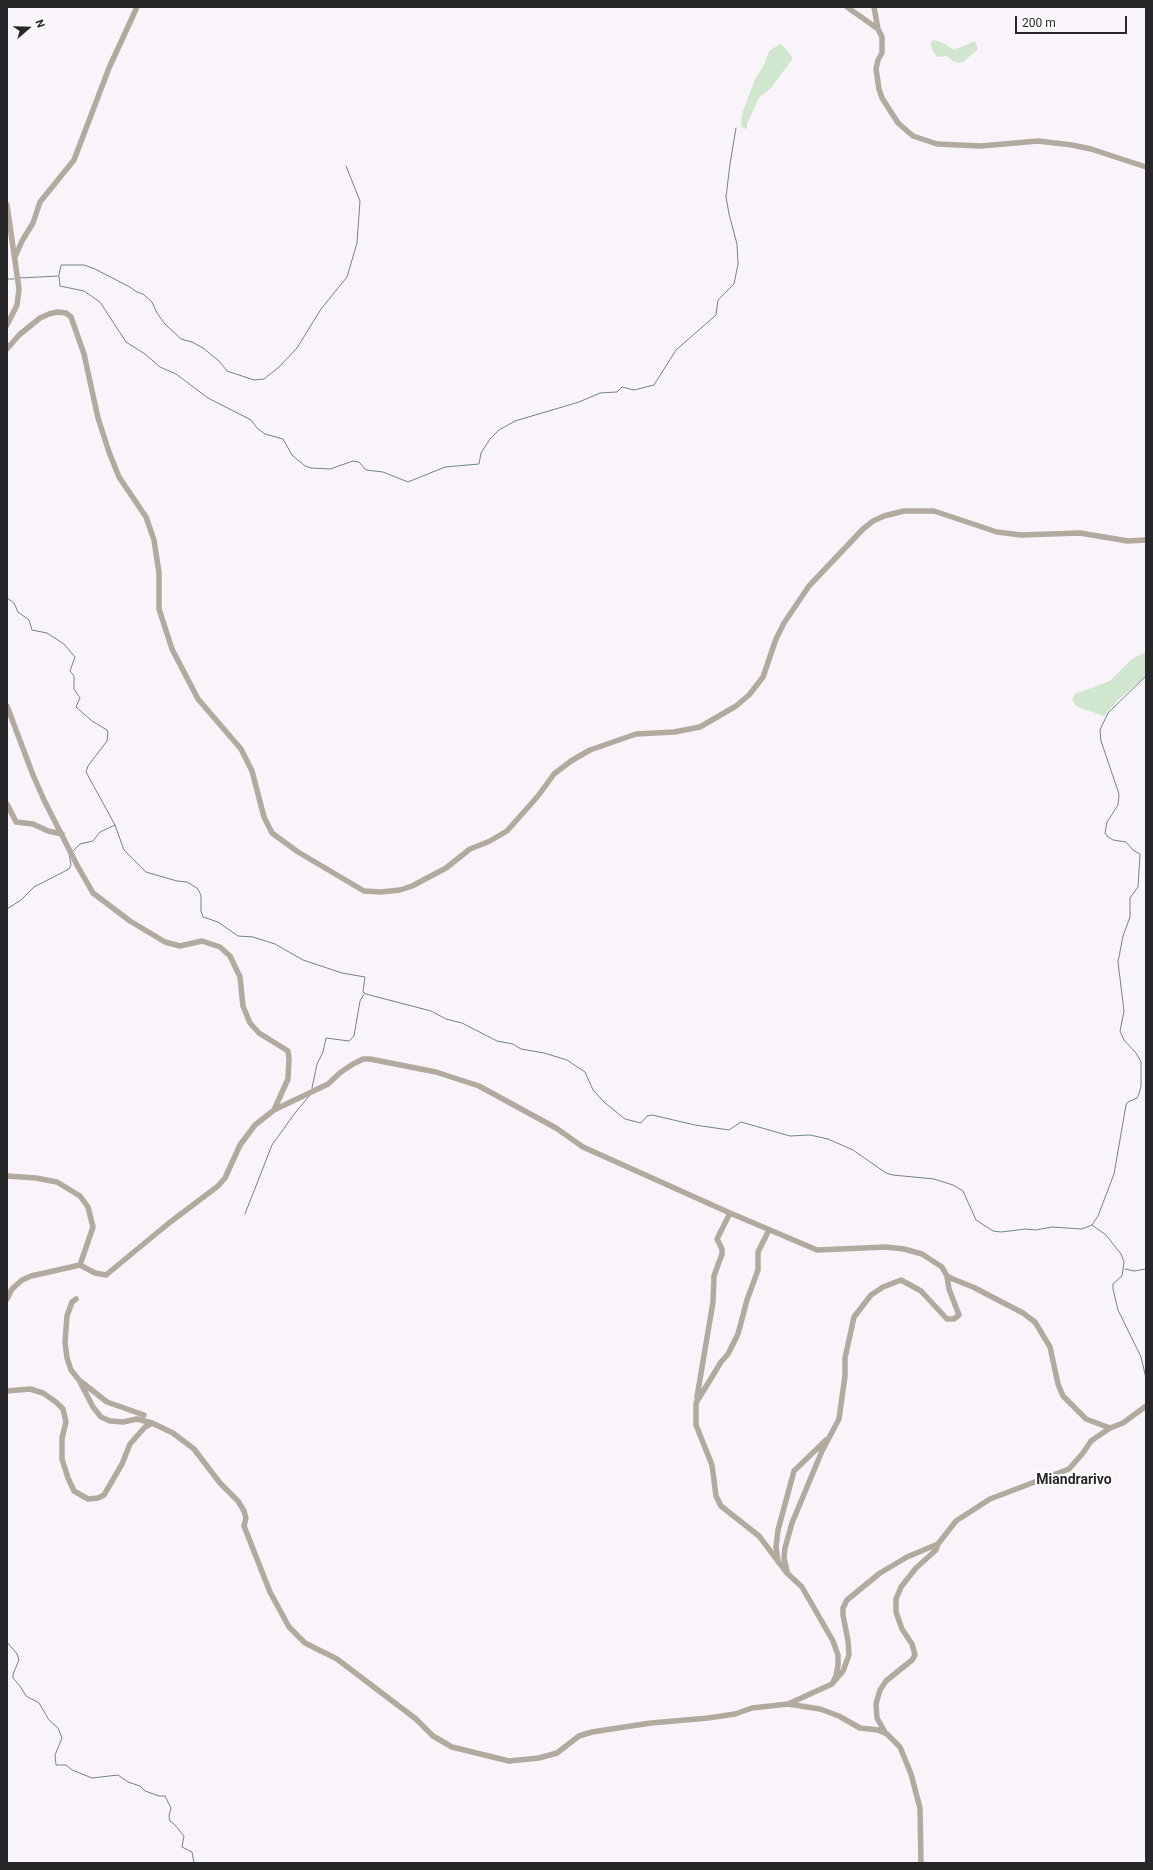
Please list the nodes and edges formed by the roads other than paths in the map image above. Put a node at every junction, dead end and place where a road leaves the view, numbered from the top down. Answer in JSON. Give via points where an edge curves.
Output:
{"nodes":[{"id":1,"x":137,"y":7,"type":"edge"},
{"id":2,"x":847,"y":7,"type":"edge"},
{"id":3,"x":874,"y":7,"type":"edge"},
{"id":4,"x":878,"y":29,"type":"junction"},
{"id":5,"x":1146,"y":167,"type":"edge"},
{"id":6,"x":7,"y":205,"type":"edge"},
{"id":7,"x":15,"y":257,"type":"junction"},
{"id":8,"x":7,"y":325,"type":"edge"},
{"id":9,"x":7,"y":349,"type":"edge"},
{"id":10,"x":1146,"y":540,"type":"edge"},
{"id":11,"x":7,"y":706,"type":"edge"},
{"id":12,"x":7,"y":804,"type":"edge"},
{"id":13,"x":62,"y":834,"type":"junction"},
{"id":14,"x":274,"y":1110,"type":"junction"},
{"id":15,"x":7,"y":1176,"type":"edge"},
{"id":16,"x":730,"y":1213,"type":"junction"},
{"id":17,"x":769,"y":1230,"type":"junction"},
{"id":18,"x":80,"y":1264,"type":"junction"},
{"id":19,"x":947,"y":1276,"type":"junction"},
{"id":20,"x":7,"y":1299,"type":"edge"},
{"id":21,"x":76,"y":1299,"type":"dead end"},
{"id":22,"x":79,"y":1380,"type":"junction"},
{"id":23,"x":7,"y":1391,"type":"edge"},
{"id":24,"x":696,"y":1403,"type":"junction"},
{"id":25,"x":1146,"y":1406,"type":"edge"},
{"id":26,"x":144,"y":1415,"type":"dead end"},
{"id":27,"x":152,"y":1423,"type":"junction"},
{"id":28,"x":1110,"y":1428,"type":"junction"},
{"id":29,"x":830,"y":1436,"type":"junction"},
{"id":30,"x":938,"y":1544,"type":"junction"},
{"id":31,"x":778,"y":1563,"type":"junction"},
{"id":32,"x":787,"y":1574,"type":"junction"},
{"id":33,"x":832,"y":1684,"type":"junction"},
{"id":34,"x":788,"y":1704,"type":"junction"},
{"id":35,"x":886,"y":1734,"type":"junction"},
{"id":36,"x":921,"y":1863,"type":"edge"}],
"edges":[{"from":1,"to":7,"type":"street","via":[[109,68],[74,160],[40,202],[33,223]]},
{"from":2,"to":4,"type":"street"},
{"from":3,"to":4,"type":"street"},
{"from":4,"to":5,"type":"street","via":[[883,46],[876,69],[879,89],[898,123],[913,136],[937,144],[981,146],[1038,141],[1072,145]]},
{"from":6,"to":7,"type":"street"},
{"from":7,"to":8,"type":"street","via":[[17,305]]},
{"from":9,"to":10,"type":"street","via":[[40,318],[57,312],[66,313],[71,317],[84,354],[98,418],[109,452],[119,477],[146,517],[150,528],[159,573],[159,609],[172,649],[198,699],[241,749],[252,770],[264,817],[272,833],[298,852],[364,891],[381,892],[412,886],[446,868],[470,849],[507,831],[554,774],[590,750],[636,734],[674,732],[700,727],[736,706],[749,695],[763,677],[784,623],[809,586],[863,529],[884,516],[904,511],[934,511],[996,532],[1021,535],[1080,533],[1128,541]]},
{"from":11,"to":13,"type":"street","via":[[33,775]]},
{"from":12,"to":13,"type":"street","via":[[16,822],[33,824]]},
{"from":13,"to":14,"type":"street","via":[[93,893],[130,921],[165,942],[180,946],[202,941],[220,947],[230,956],[240,977],[243,1006],[250,1023],[259,1034],[288,1051],[288,1079]]},
{"from":14,"to":16,"type":"street","via":[[328,1084],[341,1072],[364,1059],[401,1064],[479,1086],[556,1128],[583,1147]]},
{"from":14,"to":18,"type":"street","via":[[255,1126],[240,1145],[225,1178],[218,1186],[106,1275],[95,1273]]},
{"from":15,"to":18,"type":"street","via":[[57,1182],[80,1196],[88,1207],[93,1226]]},
{"from":16,"to":17,"type":"street"},
{"from":16,"to":24,"type":"street","via":[[717,1239],[722,1254],[714,1276],[713,1302]]},
{"from":17,"to":19,"type":"street","via":[[817,1250],[886,1247],[904,1249],[922,1254],[942,1267]]},
{"from":17,"to":24,"type":"street","via":[[758,1252],[758,1270],[746,1300],[738,1334]]},
{"from":18,"to":20,"type":"street","via":[[22,1280],[12,1289]]},
{"from":19,"to":28,"type":"street","via":[[1023,1313],[1035,1322],[1050,1346],[1063,1396],[1086,1418]]},
{"from":19,"to":29,"type":"street","via":[[959,1315],[954,1319],[947,1319],[921,1291],[901,1280],[871,1295],[854,1317],[845,1358],[839,1419]]},
{"from":21,"to":22,"type":"street","via":[[72,1302],[67,1316],[65,1342],[71,1370]]},
{"from":22,"to":26,"type":"street","via":[[107,1402]]},
{"from":22,"to":27,"type":"street","via":[[101,1417],[110,1421],[137,1419]]},
{"from":23,"to":27,"type":"street","via":[[30,1389],[43,1393],[63,1409],[66,1422],[62,1438],[62,1459],[74,1491],[88,1499],[104,1495],[130,1444]]},
{"from":24,"to":31,"type":"street","via":[[696,1425],[712,1465],[716,1496],[721,1506],[759,1536]]},
{"from":25,"to":28,"type":"street","via":[[1123,1423]]},
{"from":27,"to":34,"type":"street","via":[[173,1433],[194,1449],[220,1483],[238,1501],[246,1518],[244,1526],[270,1592],[289,1627],[305,1643],[336,1659],[416,1719],[433,1736],[452,1746],[509,1761],[539,1758],[557,1752],[579,1736],[592,1732],[708,1718],[735,1714],[752,1708]]},
{"from":28,"to":30,"type":"street","via":[[1091,1441],[1069,1469],[990,1498],[956,1521]]},
{"from":29,"to":31,"type":"street","via":[[794,1471],[778,1530]]},
{"from":29,"to":32,"type":"street","via":[[792,1523],[784,1555]]},
{"from":30,"to":33,"type":"street","via":[[907,1557],[880,1573],[847,1600],[843,1615],[849,1655],[843,1671]]},
{"from":30,"to":35,"type":"street","via":[[936,1550],[916,1568],[901,1587],[896,1598],[896,1612],[915,1655],[886,1681],[880,1690],[876,1704],[877,1718]]},
{"from":31,"to":32,"type":"street"},
{"from":32,"to":33,"type":"street","via":[[802,1587],[833,1641],[838,1655],[838,1665]]},
{"from":33,"to":34,"type":"street"},
{"from":34,"to":35,"type":"street","via":[[820,1709],[860,1728],[878,1730]]},
{"from":35,"to":36,"type":"street","via":[[900,1747],[911,1774],[920,1808]]}]}
